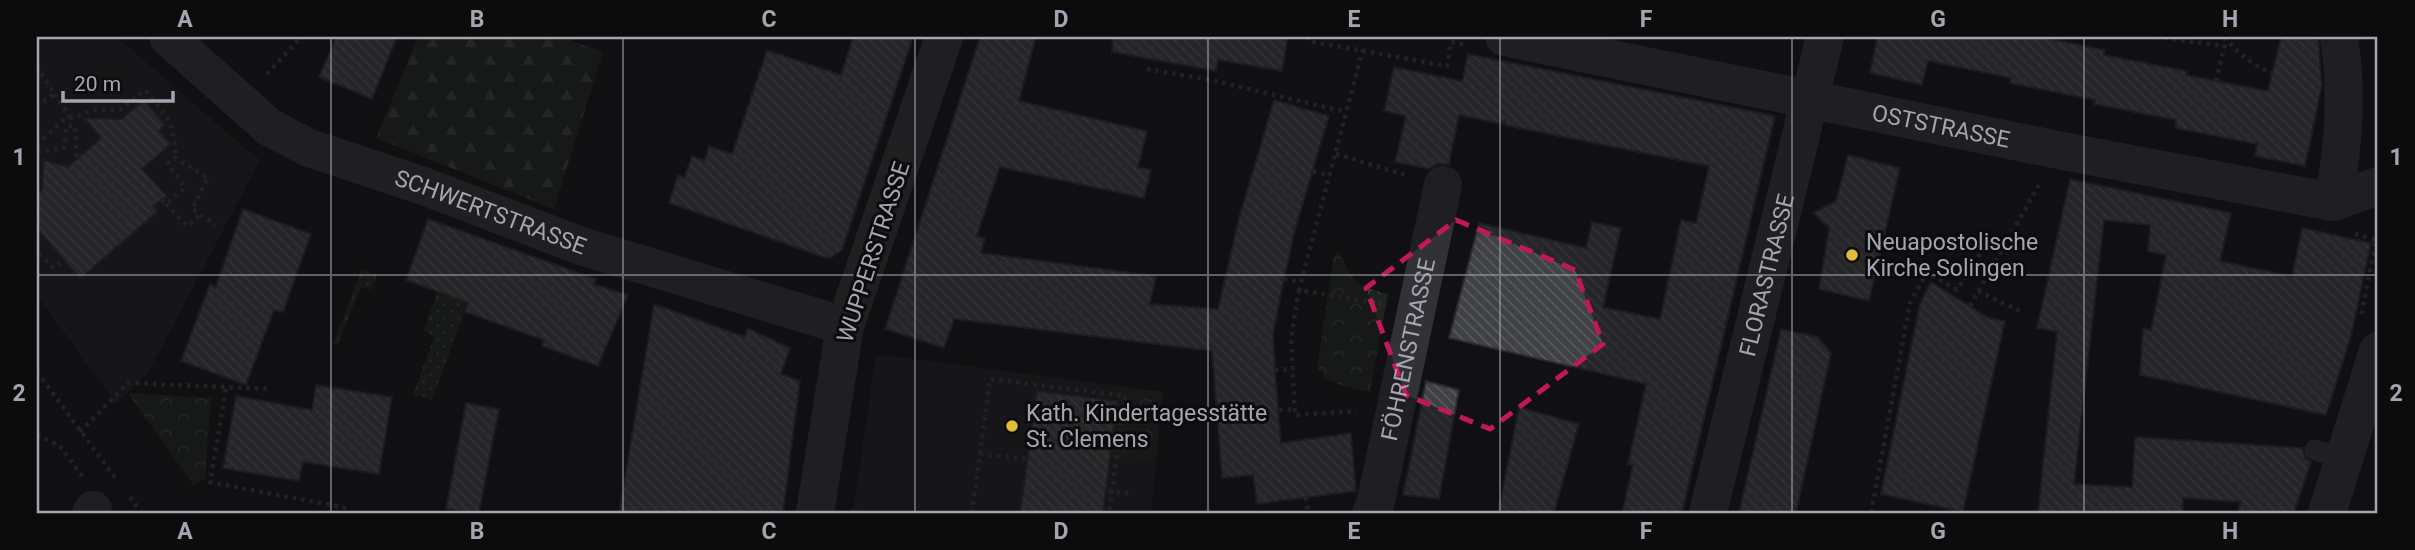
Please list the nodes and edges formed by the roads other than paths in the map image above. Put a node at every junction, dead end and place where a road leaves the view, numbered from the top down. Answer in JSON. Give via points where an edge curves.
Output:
{"nodes":[{"id":1,"x":168,"y":37,"type":"edge"},
{"id":2,"x":944,"y":37,"type":"edge"},
{"id":3,"x":1825,"y":37,"type":"edge"},
{"id":4,"x":2339,"y":37,"type":"edge"},
{"id":5,"x":1518,"y":40,"type":"edge"},
{"id":6,"x":1809,"y":100,"type":"junction"},
{"id":7,"x":1443,"y":185,"type":"road end"},
{"id":8,"x":2378,"y":186,"type":"edge"},
{"id":9,"x":2333,"y":202,"type":"junction"},
{"id":10,"x":845,"y":326,"type":"junction"},
{"id":11,"x":2368,"y":339,"type":"edge"},
{"id":12,"x":815,"y":513,"type":"edge"},
{"id":13,"x":1371,"y":513,"type":"edge"},
{"id":14,"x":1707,"y":513,"type":"edge"},
{"id":15,"x":2327,"y":513,"type":"edge"}],
"edges":[{"from":1,"to":10,"type":"street","name":"SCHWERTSTRASSE","via":[[269,127],[309,148],[584,247]]},
{"from":2,"to":10,"type":"street","name":"WUPPERSTRASSE"},
{"from":3,"to":6,"type":"street","name":"FLORASTRASSE"},
{"from":4,"to":9,"type":"street","via":[[2345,118]]},
{"from":5,"to":6,"type":"street","name":"OSTSTRASSE"},
{"from":6,"to":9,"type":"street","name":"OSTSTRASSE","via":[[2054,168]]},
{"from":6,"to":14,"type":"street","name":"FLORASTRASSE"},
{"from":7,"to":13,"type":"street","name":"FÖHRENSTRASSE"},
{"from":8,"to":9,"type":"street"},
{"from":10,"to":12,"type":"street","name":"WUPPERSTRASSE"},
{"from":11,"to":15,"type":"street","via":[[2330,455]]}]}
